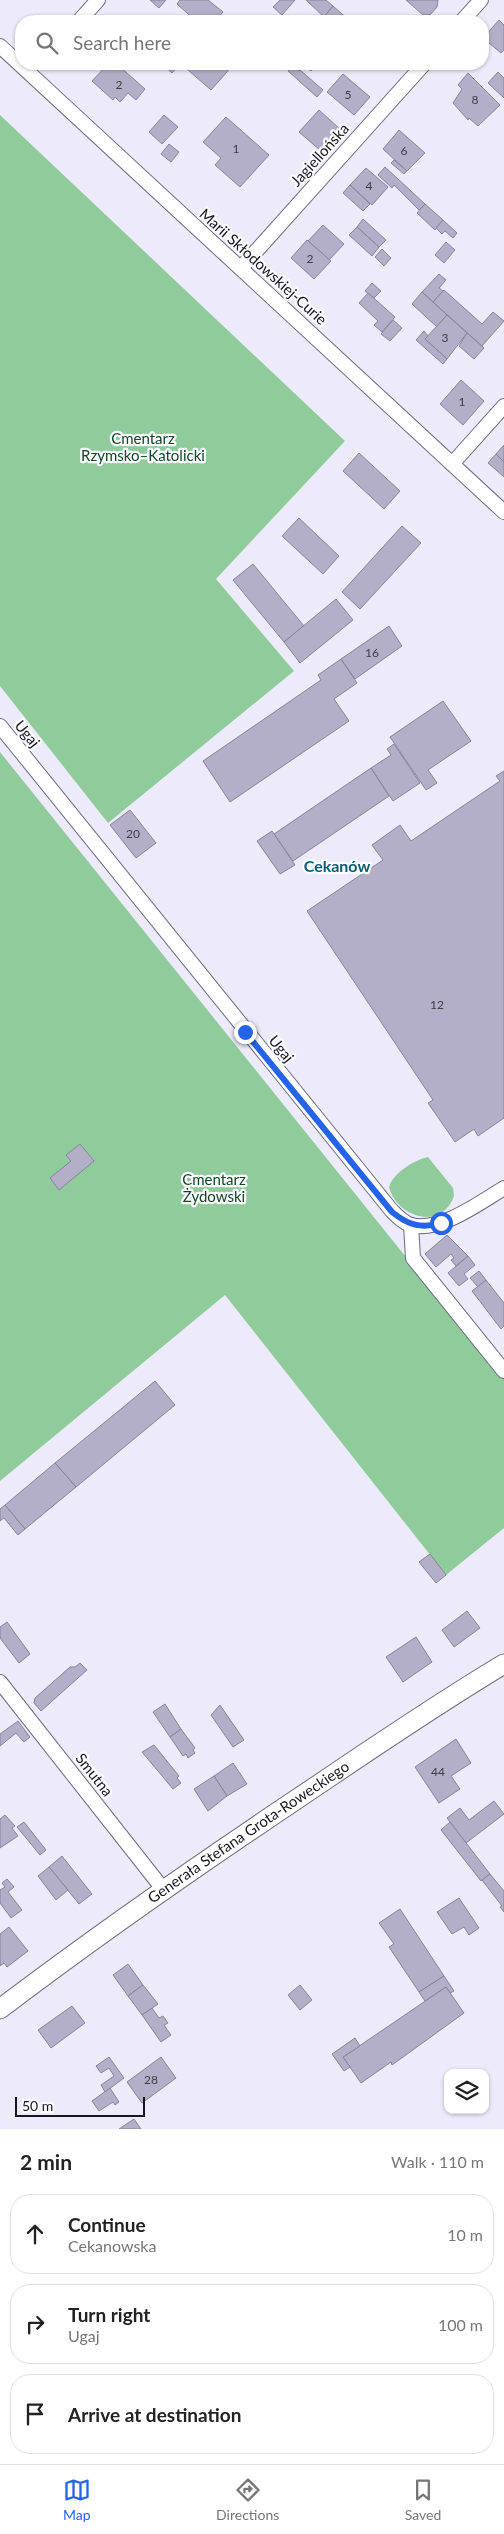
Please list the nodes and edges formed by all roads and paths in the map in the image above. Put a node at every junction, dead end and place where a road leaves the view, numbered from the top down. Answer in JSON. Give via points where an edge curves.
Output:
{"nodes":[{"id":1,"x":98,"y":0,"type":"edge"},
{"id":2,"x":481,"y":0,"type":"edge"},
{"id":3,"x":84,"y":15,"type":"edge"},
{"id":4,"x":467,"y":15,"type":"edge"},
{"id":5,"x":0,"y":46,"type":"edge"},
{"id":6,"x":15,"y":60,"type":"edge"},
{"id":7,"x":27,"y":70,"type":"edge"},
{"id":8,"x":35,"y":70,"type":"edge"},
{"id":9,"x":419,"y":70,"type":"edge"},
{"id":10,"x":31,"y":74,"type":"junction"},
{"id":11,"x":241,"y":268,"type":"junction"},
{"id":12,"x":504,"y":406,"type":"edge"},
{"id":13,"x":452,"y":464,"type":"junction"},
{"id":14,"x":504,"y":512,"type":"edge"},
{"id":15,"x":0,"y":726,"type":"edge"},
{"id":16,"x":504,"y":1188,"type":"edge"},
{"id":17,"x":411,"y":1225,"type":"junction"},
{"id":18,"x":504,"y":1371,"type":"edge"},
{"id":19,"x":504,"y":1664,"type":"edge"},
{"id":20,"x":0,"y":1682,"type":"edge"},
{"id":21,"x":163,"y":1889,"type":"junction"},
{"id":22,"x":0,"y":2010,"type":"edge"}],
"edges":[{"from":1,"to":3,"type":"street"},
{"from":2,"to":4,"type":"street"},
{"from":5,"to":6,"type":"street","name":"Marii Skłodowskiej-Curie"},
{"from":7,"to":10,"type":"street","name":"Marii Skłodowskiej-Curie"},
{"from":8,"to":10,"type":"street"},
{"from":9,"to":11,"type":"street","name":"Jagiellońska"},
{"from":10,"to":11,"type":"street","name":"Marii Skłodowskiej-Curie"},
{"from":11,"to":13,"type":"street","name":"Marii Skłodowskiej-Curie"},
{"from":12,"to":13,"type":"street"},
{"from":13,"to":14,"type":"street","name":"Marii Skłodowskiej-Curie"},
{"from":15,"to":17,"type":"street","name":"Ugaj","via":[[392,1212]]},
{"from":16,"to":17,"type":"street","via":[[441,1223]]},
{"from":17,"to":18,"type":"street","via":[[413,1258]]},
{"from":19,"to":21,"type":"street","name":"Generała Stefana Grota-Roweckiego","via":[[440,1702]]},
{"from":20,"to":21,"type":"street","name":"Smutna"},
{"from":21,"to":22,"type":"street","name":"Generała Stefana Grota-Roweckiego"}]}
